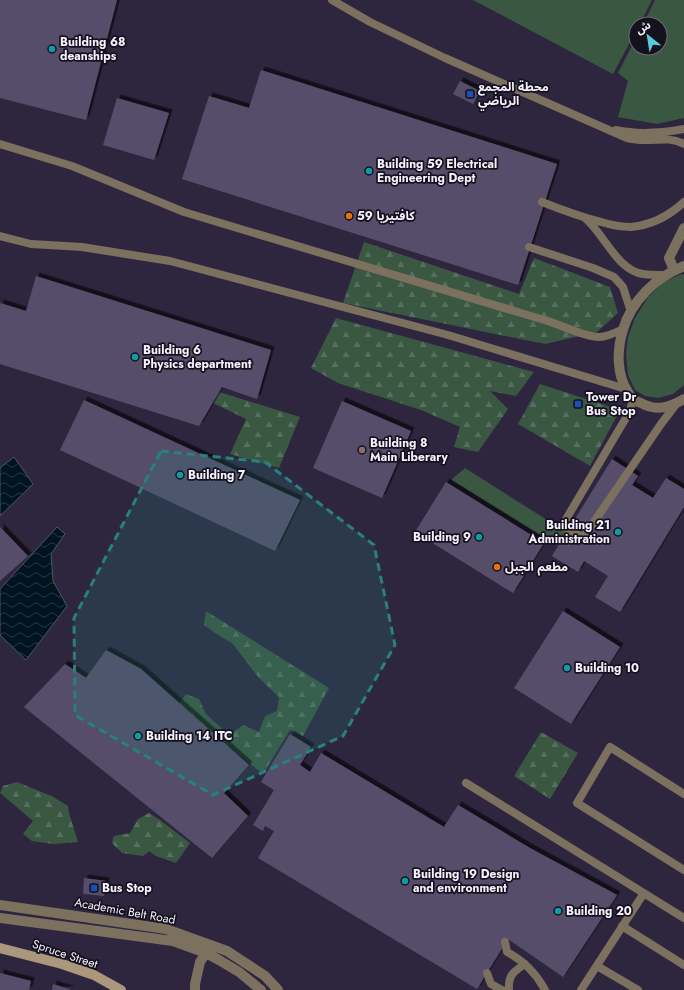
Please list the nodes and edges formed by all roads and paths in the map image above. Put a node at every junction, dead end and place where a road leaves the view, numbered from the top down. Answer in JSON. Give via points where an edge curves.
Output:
{"nodes":[{"id":1,"x":332,"y":0,"type":"edge"},
{"id":2,"x":601,"y":126,"type":"junction"},
{"id":3,"x":684,"y":129,"type":"edge"},
{"id":4,"x":0,"y":144,"type":"edge"},
{"id":5,"x":684,"y":144,"type":"edge"},
{"id":6,"x":542,"y":202,"type":"dead end"},
{"id":7,"x":684,"y":202,"type":"edge"},
{"id":8,"x":584,"y":218,"type":"junction"},
{"id":9,"x":684,"y":228,"type":"edge"},
{"id":10,"x":0,"y":236,"type":"edge"},
{"id":11,"x":529,"y":247,"type":"dead end"},
{"id":12,"x":684,"y":266,"type":"edge"},
{"id":13,"x":669,"y":273,"type":"junction"},
{"id":14,"x":630,"y":312,"type":"junction"},
{"id":15,"x":623,"y":329,"type":"junction"},
{"id":16,"x":626,"y":389,"type":"junction"},
{"id":17,"x":633,"y":399,"type":"junction"},
{"id":18,"x":680,"y":401,"type":"edge"},
{"id":19,"x":466,"y":783,"type":"dead end"},
{"id":20,"x":684,"y":794,"type":"edge"},
{"id":21,"x":684,"y":870,"type":"edge"},
{"id":22,"x":644,"y":893,"type":"junction"},
{"id":23,"x":0,"y":905,"type":"edge"},
{"id":24,"x":0,"y":918,"type":"edge"},
{"id":25,"x":684,"y":918,"type":"edge"},
{"id":26,"x":622,"y":926,"type":"junction"},
{"id":27,"x":505,"y":942,"type":"dead end"},
{"id":28,"x":0,"y":948,"type":"edge"},
{"id":29,"x":206,"y":953,"type":"junction"},
{"id":30,"x":525,"y":964,"type":"junction"},
{"id":31,"x":684,"y":965,"type":"edge"},
{"id":32,"x":597,"y":966,"type":"junction"},
{"id":33,"x":487,"y":973,"type":"dead end"},
{"id":34,"x":121,"y":990,"type":"edge"},
{"id":35,"x":195,"y":990,"type":"edge"},
{"id":36,"x":261,"y":990,"type":"edge"},
{"id":37,"x":278,"y":990,"type":"edge"},
{"id":38,"x":502,"y":990,"type":"edge"},
{"id":39,"x":509,"y":990,"type":"edge"},
{"id":40,"x":545,"y":990,"type":"edge"},
{"id":41,"x":581,"y":990,"type":"edge"},
{"id":42,"x":638,"y":990,"type":"edge"}],
"edges":[{"from":1,"to":2,"type":"lane","via":[[370,22],[445,58]]},
{"from":2,"to":3,"type":"lane","via":[[641,133]]},
{"from":2,"to":5,"type":"lane","via":[[627,138],[668,139]]},
{"from":4,"to":15,"type":"lane","via":[[72,166],[184,212],[551,322],[588,336],[609,335]]},
{"from":6,"to":8,"type":"lane"},
{"from":7,"to":8,"type":"lane","via":[[658,220],[631,227]]},
{"from":8,"to":13,"type":"lane","via":[[619,259],[634,271],[643,274]]},
{"from":9,"to":13,"type":"street","via":[[669,258]]},
{"from":10,"to":16,"type":"lane","via":[[31,244],[82,247],[170,261],[448,335]]},
{"from":11,"to":14,"type":"lane","via":[[593,268],[614,278],[623,287]]},
{"from":12,"to":13,"type":"street"},
{"from":13,"to":14,"type":"street","via":[[649,288]]},
{"from":14,"to":15,"type":"street"},
{"from":15,"to":16,"type":"street","via":[[618,360]]},
{"from":16,"to":17,"type":"street"},
{"from":17,"to":18,"type":"street","via":[[655,408],[667,407]]},
{"from":17,"to":18,"type":"lane","via":[[630,410],[562,526],[583,538],[661,424]]},
{"from":19,"to":22,"type":"lane"},
{"from":20,"to":21,"type":"lane","via":[[610,747],[577,803]]},
{"from":22,"to":25,"type":"lane"},
{"from":22,"to":26,"type":"lane"},
{"from":23,"to":37,"type":"street","name":"Academic Belt Road","via":[[166,929],[227,951],[265,976]]},
{"from":24,"to":29,"type":"street","name":"Academic Belt Road","via":[[173,941]]},
{"from":26,"to":31,"type":"lane"},
{"from":26,"to":32,"type":"lane"},
{"from":27,"to":30,"type":"lane","via":[[507,952]]},
{"from":28,"to":34,"type":"main road","name":"Spruce Street","via":[[69,966],[94,975]]},
{"from":29,"to":35,"type":"street","via":[[200,962]]},
{"from":29,"to":36,"type":"street","name":"Academic Belt Road","via":[[239,972]]},
{"from":30,"to":39,"type":"lane","via":[[510,978]]},
{"from":30,"to":40,"type":"lane"},
{"from":32,"to":41,"type":"lane"},
{"from":32,"to":42,"type":"lane"},
{"from":33,"to":38,"type":"lane","via":[[491,984]]}]}
